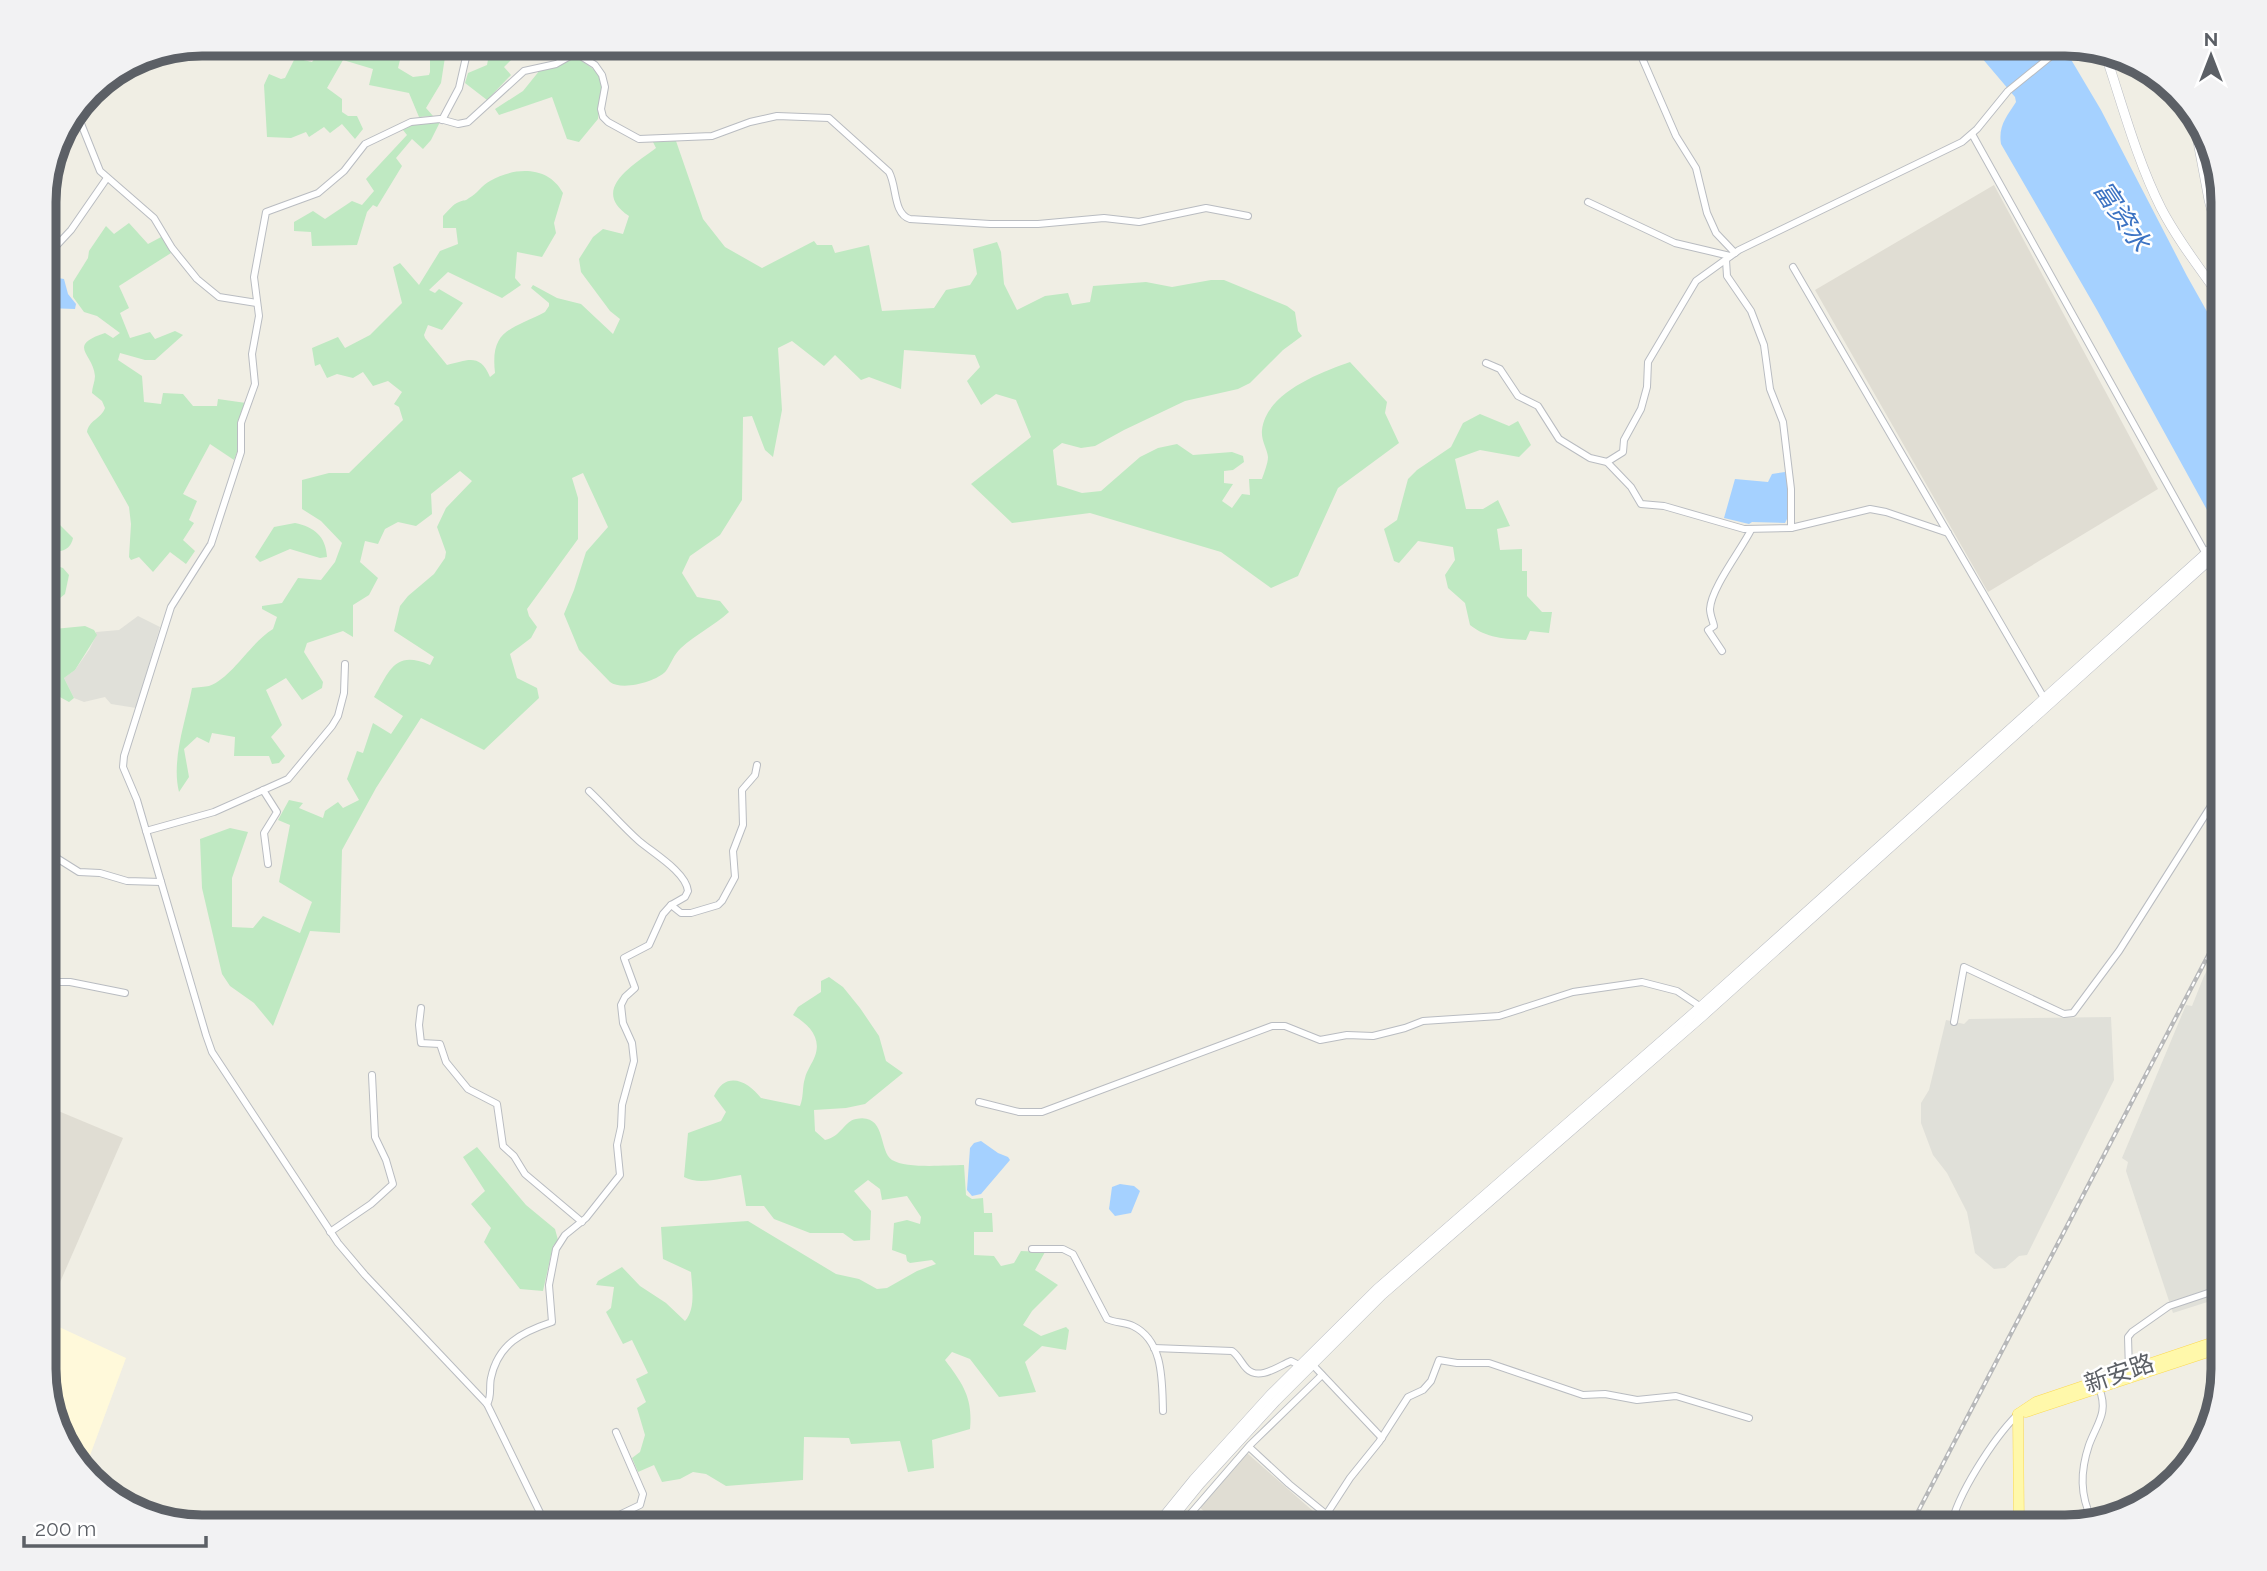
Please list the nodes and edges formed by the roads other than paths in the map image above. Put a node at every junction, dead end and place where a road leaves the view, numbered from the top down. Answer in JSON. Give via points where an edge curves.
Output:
{"nodes":[{"id":1,"x":466,"y":56,"type":"edge"},
{"id":2,"x":569,"y":56,"type":"edge"},
{"id":3,"x":582,"y":56,"type":"edge"},
{"id":4,"x":1641,"y":56,"type":"edge"},
{"id":5,"x":2050,"y":56,"type":"edge"},
{"id":6,"x":2108,"y":63,"type":"edge"},
{"id":7,"x":442,"y":120,"type":"junction"},
{"id":8,"x":80,"y":122,"type":"edge"},
{"id":9,"x":1972,"y":134,"type":"junction"},
{"id":10,"x":2199,"y":144,"type":"edge"},
{"id":11,"x":107,"y":178,"type":"junction"},
{"id":12,"x":1588,"y":202,"type":"dead end"},
{"id":13,"x":2211,"y":207,"type":"edge"},
{"id":14,"x":1248,"y":216,"type":"dead end"},
{"id":15,"x":56,"y":246,"type":"edge"},
{"id":16,"x":1730,"y":257,"type":"junction"},
{"id":17,"x":1793,"y":267,"type":"dead end"},
{"id":18,"x":2211,"y":284,"type":"edge"},
{"id":19,"x":257,"y":303,"type":"junction"},
{"id":20,"x":1486,"y":363,"type":"dead end"},
{"id":21,"x":1607,"y":462,"type":"junction"},
{"id":22,"x":1791,"y":528,"type":"junction"},
{"id":23,"x":1751,"y":530,"type":"junction"},
{"id":24,"x":1948,"y":533,"type":"junction"},
{"id":25,"x":2211,"y":554,"type":"edge"},
{"id":26,"x":2207,"y":557,"type":"junction"},
{"id":27,"x":2211,"y":564,"type":"edge"},
{"id":28,"x":1722,"y":651,"type":"dead end"},
{"id":29,"x":345,"y":664,"type":"dead end"},
{"id":30,"x":2043,"y":698,"type":"junction"},
{"id":31,"x":757,"y":765,"type":"dead end"},
{"id":32,"x":263,"y":790,"type":"junction"},
{"id":33,"x":589,"y":790,"type":"dead end"},
{"id":34,"x":2211,"y":806,"type":"edge"},
{"id":35,"x":146,"y":831,"type":"junction"},
{"id":36,"x":56,"y":858,"type":"edge"},
{"id":37,"x":268,"y":864,"type":"dead end"},
{"id":38,"x":161,"y":883,"type":"junction"},
{"id":39,"x":671,"y":905,"type":"junction"},
{"id":40,"x":56,"y":982,"type":"edge"},
{"id":41,"x":125,"y":993,"type":"dead end"},
{"id":42,"x":1701,"y":1007,"type":"junction"},
{"id":43,"x":421,"y":1008,"type":"dead end"},
{"id":44,"x":1954,"y":1022,"type":"dead end"},
{"id":45,"x":372,"y":1075,"type":"dead end"},
{"id":46,"x":979,"y":1102,"type":"dead end"},
{"id":47,"x":582,"y":1222,"type":"junction"},
{"id":48,"x":330,"y":1232,"type":"junction"},
{"id":49,"x":1031,"y":1248,"type":"dead end"},
{"id":50,"x":2211,"y":1292,"type":"edge"},
{"id":51,"x":2211,"y":1343,"type":"edge"},
{"id":52,"x":1154,"y":1348,"type":"junction"},
{"id":53,"x":2211,"y":1351,"type":"edge"},
{"id":54,"x":1312,"y":1364,"type":"junction"},
{"id":55,"x":1299,"y":1365,"type":"junction"},
{"id":56,"x":2129,"y":1370,"type":"junction"},
{"id":57,"x":1322,"y":1374,"type":"junction"},
{"id":58,"x":2099,"y":1388,"type":"junction"},
{"id":59,"x":487,"y":1404,"type":"junction"},
{"id":60,"x":1163,"y":1411,"type":"dead end"},
{"id":61,"x":2018,"y":1414,"type":"junction"},
{"id":62,"x":1749,"y":1418,"type":"dead end"},
{"id":63,"x":616,"y":1432,"type":"dead end"},
{"id":64,"x":1382,"y":1438,"type":"junction"},
{"id":65,"x":1249,"y":1447,"type":"junction"},
{"id":66,"x":2089,"y":1513,"type":"edge"},
{"id":67,"x":541,"y":1515,"type":"edge"},
{"id":68,"x":619,"y":1515,"type":"edge"},
{"id":69,"x":1165,"y":1515,"type":"edge"},
{"id":70,"x":1175,"y":1515,"type":"edge"},
{"id":71,"x":1190,"y":1515,"type":"edge"},
{"id":72,"x":1326,"y":1515,"type":"joint"},
{"id":73,"x":1954,"y":1515,"type":"edge"},
{"id":74,"x":2019,"y":1515,"type":"edge"}],
"edges":[{"from":1,"to":7,"type":"street","via":[[459,88]]},
{"from":2,"to":7,"type":"street","via":[[524,71],[466,124]]},
{"from":3,"to":14,"type":"street","via":[[602,75],[603,117],[639,139],[712,136],[776,116],[828,118],[886,169],[904,218],[990,225],[1104,218],[1135,222],[1206,208]]},
{"from":4,"to":16,"type":"street","via":[[1676,136],[1696,168],[1707,213]]},
{"from":5,"to":9,"type":"street","via":[[2008,91]]},
{"from":6,"to":18,"type":"main road","via":[[2160,206]]},
{"from":7,"to":19,"type":"street","via":[[411,122],[367,143],[318,193],[266,212],[254,273]]},
{"from":8,"to":11,"type":"street"},
{"from":9,"to":16,"type":"street"},
{"from":9,"to":26,"type":"street"},
{"from":10,"to":13,"type":"main road"},
{"from":11,"to":15,"type":"street"},
{"from":11,"to":19,"type":"street","via":[[154,218],[205,287],[219,297]]},
{"from":12,"to":16,"type":"street","via":[[1675,243]]},
{"from":16,"to":21,"type":"street","via":[[1696,281],[1657,344],[1648,362],[1641,409],[1624,440],[1623,452]]},
{"from":16,"to":22,"type":"street","via":[[1728,278],[1751,311],[1764,345],[1770,389],[1783,422]]},
{"from":17,"to":24,"type":"street"},
{"from":19,"to":35,"type":"street","via":[[251,356],[255,384],[241,423],[241,452],[211,544],[172,603],[124,756],[123,767]]},
{"from":20,"to":21,"type":"street","via":[[1500,369],[1518,396],[1538,406],[1559,439],[1590,458]]},
{"from":21,"to":23,"type":"street","via":[[1641,504]]},
{"from":22,"to":23,"type":"street"},
{"from":22,"to":24,"type":"street","via":[[1870,509]]},
{"from":23,"to":28,"type":"street","via":[[1723,576],[1710,610],[1714,626],[1708,629]]},
{"from":24,"to":30,"type":"street"},
{"from":25,"to":26,"type":"main road"},
{"from":26,"to":27,"type":"main road"},
{"from":26,"to":30,"type":"main road"},
{"from":26,"to":54,"type":"main road","via":[[1704,1015],[1409,1271]]},
{"from":29,"to":32,"type":"street","via":[[343,700],[332,726],[290,778]]},
{"from":30,"to":42,"type":"main road"},
{"from":31,"to":39,"type":"street","via":[[742,790],[743,825],[733,850],[735,877],[722,901],[691,914]]},
{"from":32,"to":35,"type":"street","via":[[214,812]]},
{"from":32,"to":37,"type":"street","via":[[277,812],[264,833]]},
{"from":33,"to":39,"type":"street","via":[[686,883],[685,897]]},
{"from":34,"to":44,"type":"street","via":[[2119,951],[2073,1013],[2064,1014],[1964,967]]},
{"from":35,"to":38,"type":"street"},
{"from":36,"to":38,"type":"street","via":[[79,873]]},
{"from":38,"to":48,"type":"street","via":[[212,1052]]},
{"from":39,"to":47,"type":"street","via":[[649,945],[624,958],[635,988],[621,1005],[634,1061],[617,1145],[620,1175]]},
{"from":40,"to":41,"type":"street"},
{"from":42,"to":46,"type":"street","via":[[1677,991],[1642,982],[1573,992],[1499,1016],[1423,1021],[1373,1036],[1320,1040],[1285,1026],[1272,1026],[1042,1112],[1019,1112]]},
{"from":42,"to":55,"type":"main road","via":[[1403,1265]]},
{"from":43,"to":47,"type":"street","via":[[421,1043],[440,1044],[446,1062],[468,1089],[497,1104],[503,1146],[525,1174]]},
{"from":45,"to":48,"type":"street","via":[[374,1137],[393,1184]]},
{"from":47,"to":59,"type":"street","via":[[556,1249],[549,1284],[552,1322],[516,1337],[504,1348],[494,1365]]},
{"from":48,"to":59,"type":"street"},
{"from":49,"to":52,"type":"street","via":[[1073,1254],[1105,1318],[1136,1327]]},
{"from":50,"to":56,"type":"street","via":[[2169,1307],[2134,1330],[2128,1336]]},
{"from":51,"to":56,"type":"main road","name":"新安路"},
{"from":52,"to":55,"type":"street","via":[[1232,1351],[1254,1373],[1291,1361]]},
{"from":52,"to":60,"type":"street","via":[[1162,1374]]},
{"from":53,"to":58,"type":"main road","name":"新安路"},
{"from":54,"to":57,"type":"street"},
{"from":54,"to":70,"type":"main road"},
{"from":55,"to":69,"type":"main road"},
{"from":56,"to":61,"type":"main road","name":"新安路","via":[[2036,1402]]},
{"from":57,"to":64,"type":"street"},
{"from":57,"to":65,"type":"street"},
{"from":58,"to":61,"type":"main road","name":"新安路"},
{"from":58,"to":66,"type":"street","via":[[2104,1408],[2088,1448],[2082,1485]]},
{"from":59,"to":67,"type":"street"},
{"from":61,"to":73,"type":"street","name":"新安路","via":[[1976,1471]]},
{"from":61,"to":74,"type":"main road"},
{"from":62,"to":64,"type":"street","via":[[1685,1398],[1583,1395],[1493,1364],[1439,1360],[1431,1381],[1408,1397]]},
{"from":63,"to":68,"type":"street","via":[[643,1497],[640,1505]]},
{"from":64,"to":72,"type":"street"},
{"from":65,"to":71,"type":"street"},
{"from":65,"to":72,"type":"street"}]}
